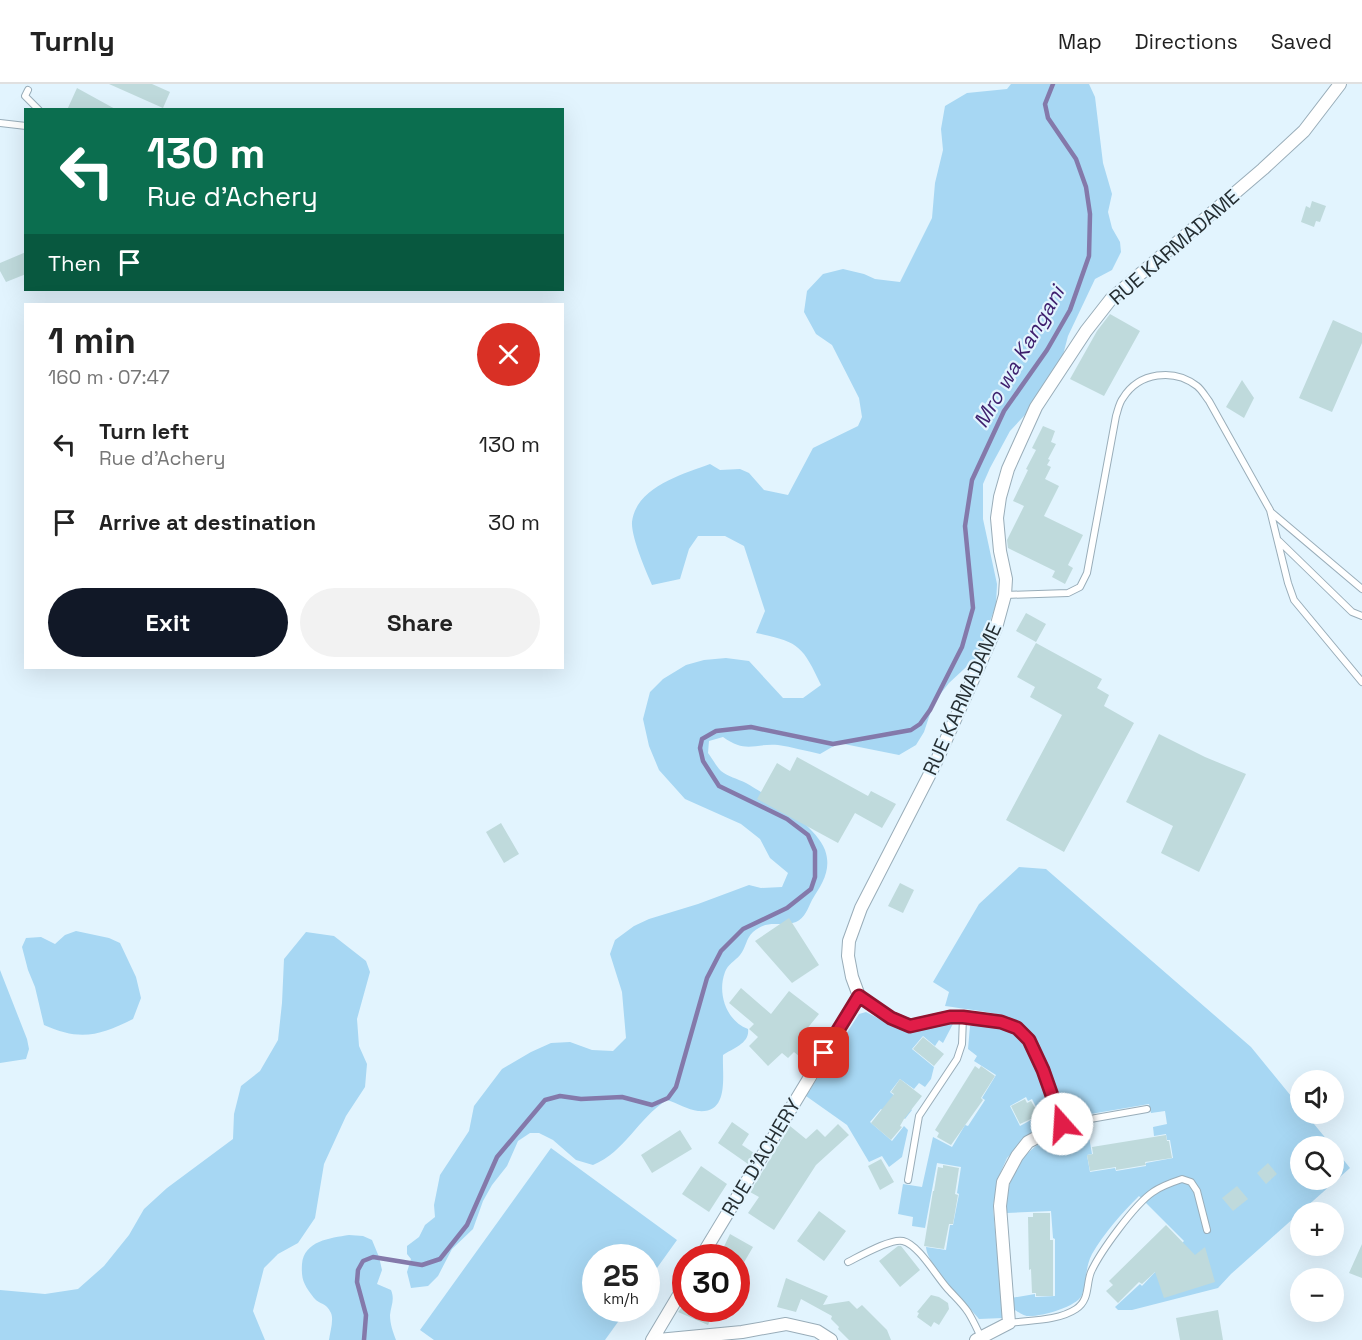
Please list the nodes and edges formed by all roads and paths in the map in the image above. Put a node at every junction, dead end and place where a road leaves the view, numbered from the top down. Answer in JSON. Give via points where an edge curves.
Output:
{"nodes":[{"id":1,"x":1340,"y":84,"type":"edge"},
{"id":2,"x":28,"y":90,"type":"dead end"},
{"id":3,"x":37,"y":108,"type":"edge"},
{"id":4,"x":0,"y":123,"type":"edge"},
{"id":5,"x":24,"y":126,"type":"edge"},
{"id":6,"x":1270,"y":510,"type":"junction"},
{"id":7,"x":1279,"y":541,"type":"junction"},
{"id":8,"x":1362,"y":589,"type":"edge"},
{"id":9,"x":1005,"y":595,"type":"junction"},
{"id":10,"x":1362,"y":616,"type":"edge"},
{"id":11,"x":1362,"y":682,"type":"edge"},
{"id":12,"x":859,"y":996,"type":"junction"},
{"id":13,"x":963,"y":1017,"type":"junction"},
{"id":14,"x":1147,"y":1109,"type":"dead end"},
{"id":15,"x":1062,"y":1124,"type":"junction"},
{"id":16,"x":908,"y":1180,"type":"dead end"},
{"id":17,"x":1208,"y":1230,"type":"dead end"},
{"id":18,"x":709,"y":1244,"type":"edge"},
{"id":19,"x":848,"y":1262,"type":"dead end"},
{"id":20,"x":672,"y":1306,"type":"edge"},
{"id":21,"x":1009,"y":1323,"type":"junction"},
{"id":22,"x":979,"y":1338,"type":"edge"},
{"id":23,"x":674,"y":1339,"type":"edge"},
{"id":24,"x":652,"y":1340,"type":"edge"},
{"id":25,"x":658,"y":1340,"type":"edge"},
{"id":26,"x":831,"y":1340,"type":"edge"}],
"edges":[{"from":1,"to":9,"type":"street","name":"RUE KARMADAME","via":[[1304,131],[1111,299],[1036,407],[1008,469],[997,518]]},
{"from":2,"to":3,"type":"lane","via":[[25,96]]},
{"from":4,"to":5,"type":"lane"},
{"from":6,"to":7,"type":"lane"},
{"from":6,"to":8,"type":"lane"},
{"from":6,"to":9,"type":"lane","via":[[1199,387],[1174,375],[1147,378],[1134,385],[1122,399],[1116,416],[1087,573],[1080,587],[1068,593]]},
{"from":7,"to":10,"type":"lane","via":[[1352,612]]},
{"from":7,"to":11,"type":"lane","via":[[1294,600]]},
{"from":9,"to":12,"type":"street","name":"RUE KARMADAME","via":[[996,628],[936,762],[861,908],[848,956]]},
{"from":12,"to":13,"type":"street","via":[[910,1026]]},
{"from":12,"to":18,"type":"street","name":"RUE D'ACHERY"},
{"from":13,"to":15,"type":"street","via":[[1001,1022],[1017,1028],[1029,1040]]},
{"from":13,"to":16,"type":"lane","via":[[957,1059],[919,1116]]},
{"from":14,"to":15,"type":"lane"},
{"from":15,"to":21,"type":"street","via":[[1028,1142],[1003,1182],[1000,1206]]},
{"from":17,"to":21,"type":"lane","via":[[1191,1182],[1182,1179],[1170,1183],[1152,1192],[1098,1257],[1087,1296],[1078,1308],[1060,1316]]},
{"from":19,"to":22,"type":"lane","via":[[886,1244],[906,1242],[969,1313]]},
{"from":20,"to":24,"type":"street"},
{"from":21,"to":22,"type":"street"},
{"from":23,"to":25,"type":"street"},
{"from":23,"to":26,"type":"street","via":[[786,1324],[817,1331]]}]}
